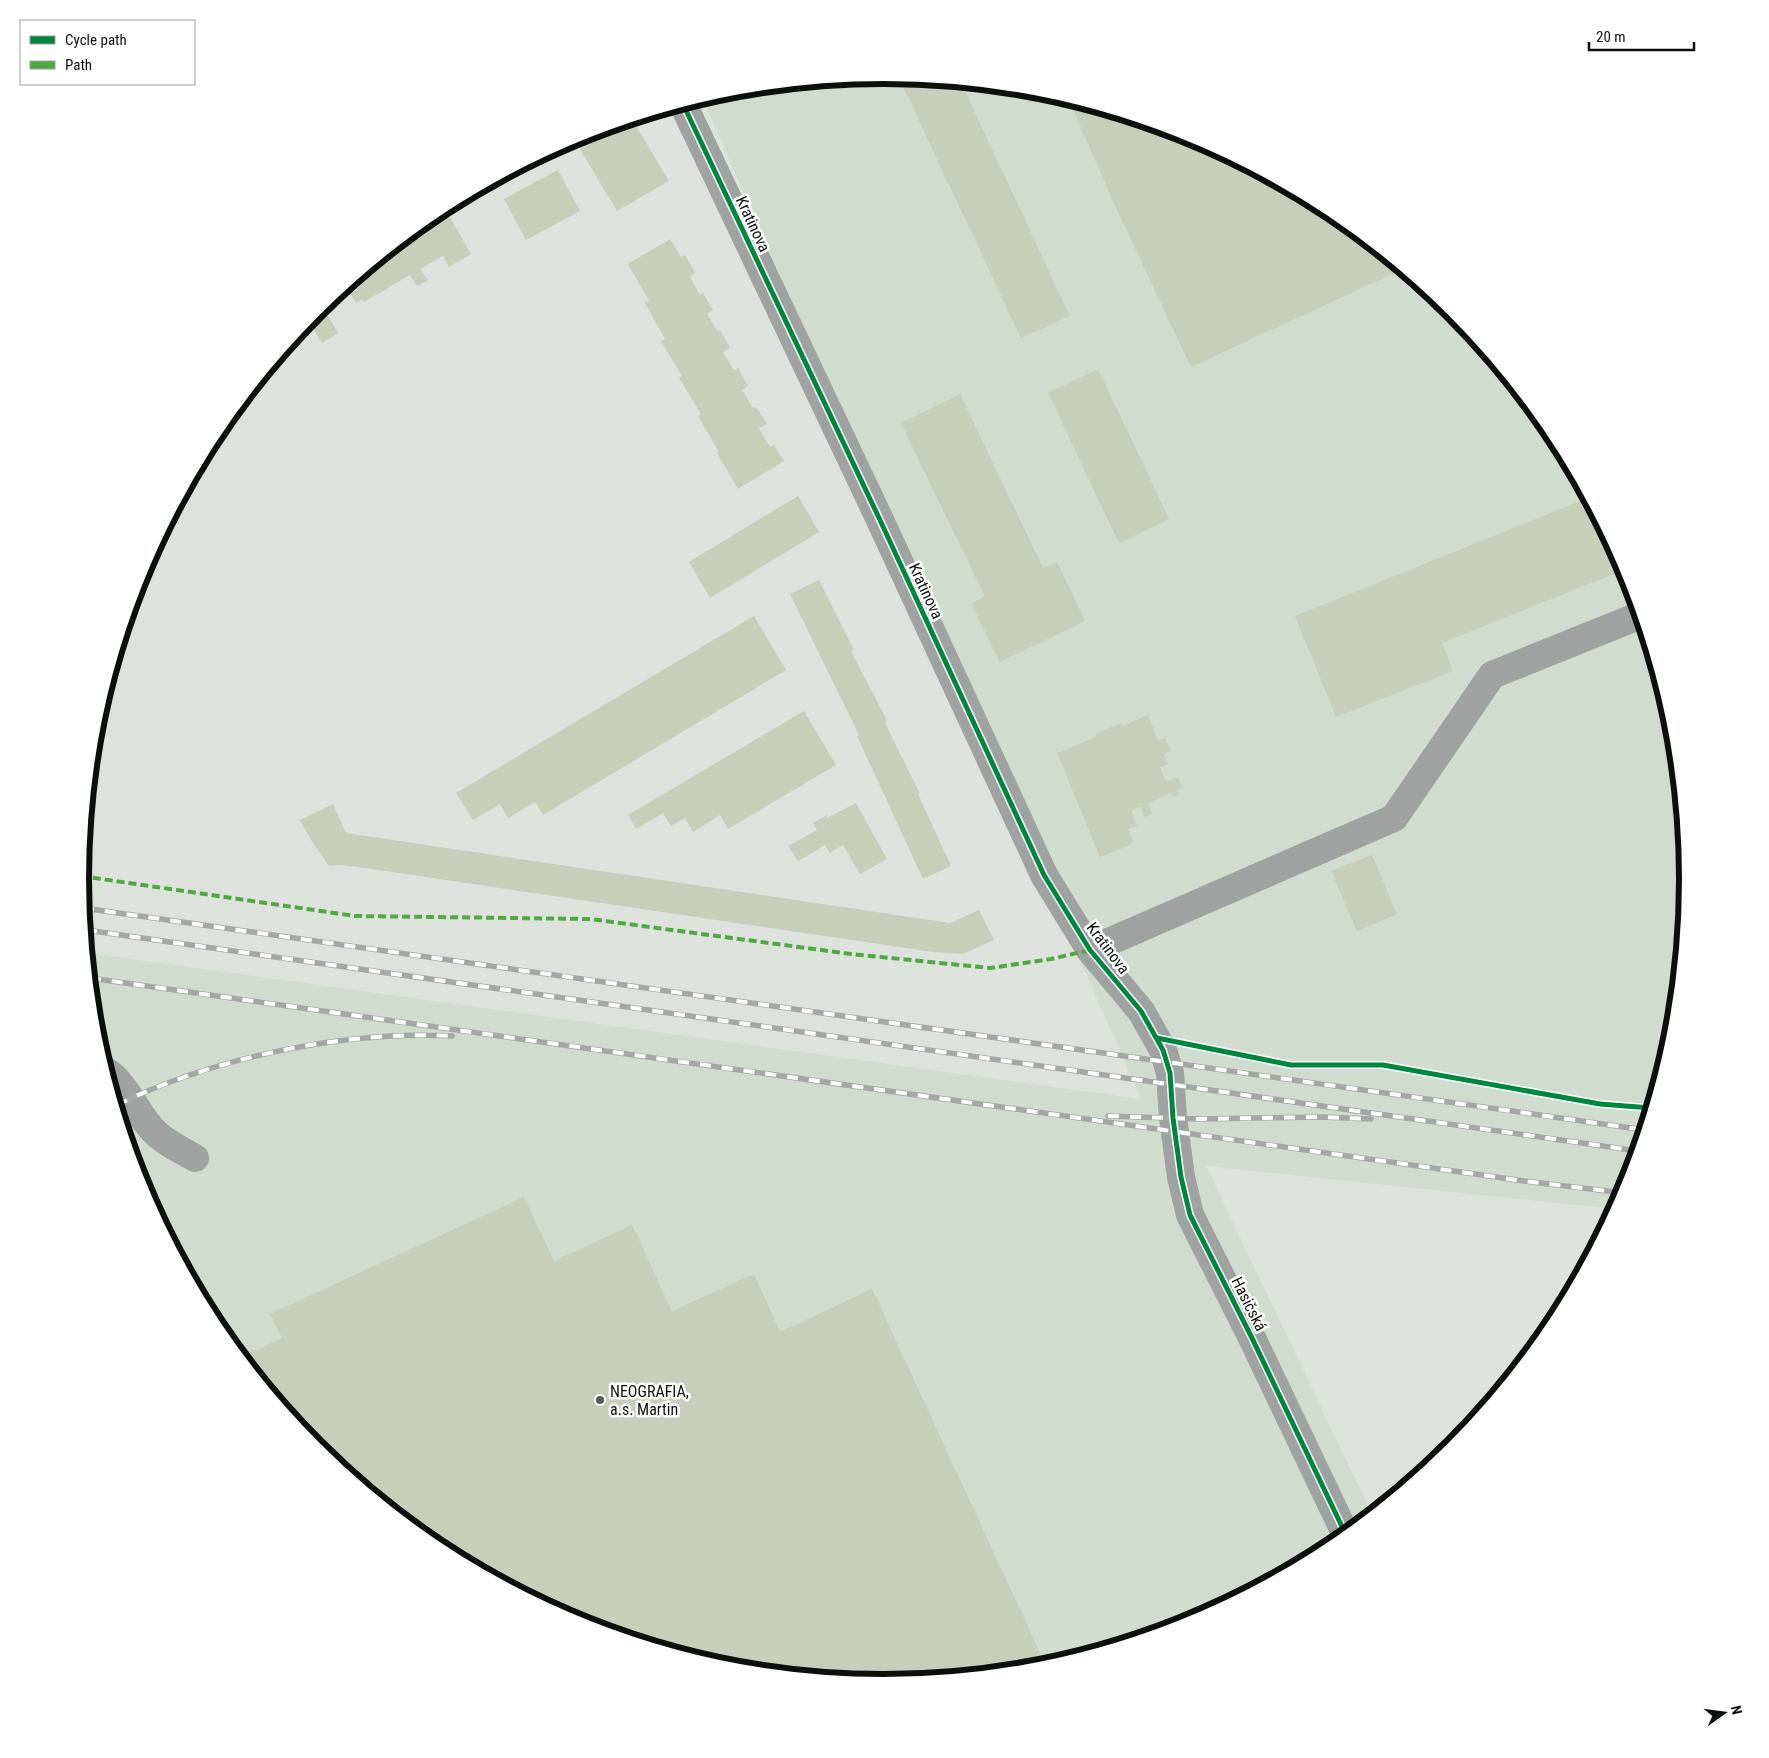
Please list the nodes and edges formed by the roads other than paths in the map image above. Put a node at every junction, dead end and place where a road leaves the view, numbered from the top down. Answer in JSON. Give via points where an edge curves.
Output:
{"nodes":[{"id":1,"x":686,"y":109,"type":"edge"},
{"id":2,"x":1636,"y":617,"type":"edge"},
{"id":3,"x":1090,"y":950,"type":"junction"},
{"id":4,"x":1170,"y":1073,"type":"joint"},
{"id":5,"x":114,"y":1075,"type":"edge"},
{"id":6,"x":195,"y":1158,"type":"dead end"},
{"id":7,"x":1343,"y":1528,"type":"edge"}],
"edges":[{"from":1,"to":3,"type":"street","name":"Kratinova","via":[[1044,875]]},
{"from":2,"to":3,"type":"street","via":[[1492,674],[1394,818]]},
{"from":3,"to":4,"type":"street","name":"Kratinova","via":[[1145,1018],[1163,1050]]},
{"from":4,"to":7,"type":"street","name":"Hasičská","via":[[1181,1177],[1190,1215]]},
{"from":5,"to":6,"type":"street","via":[[158,1135]]}]}
